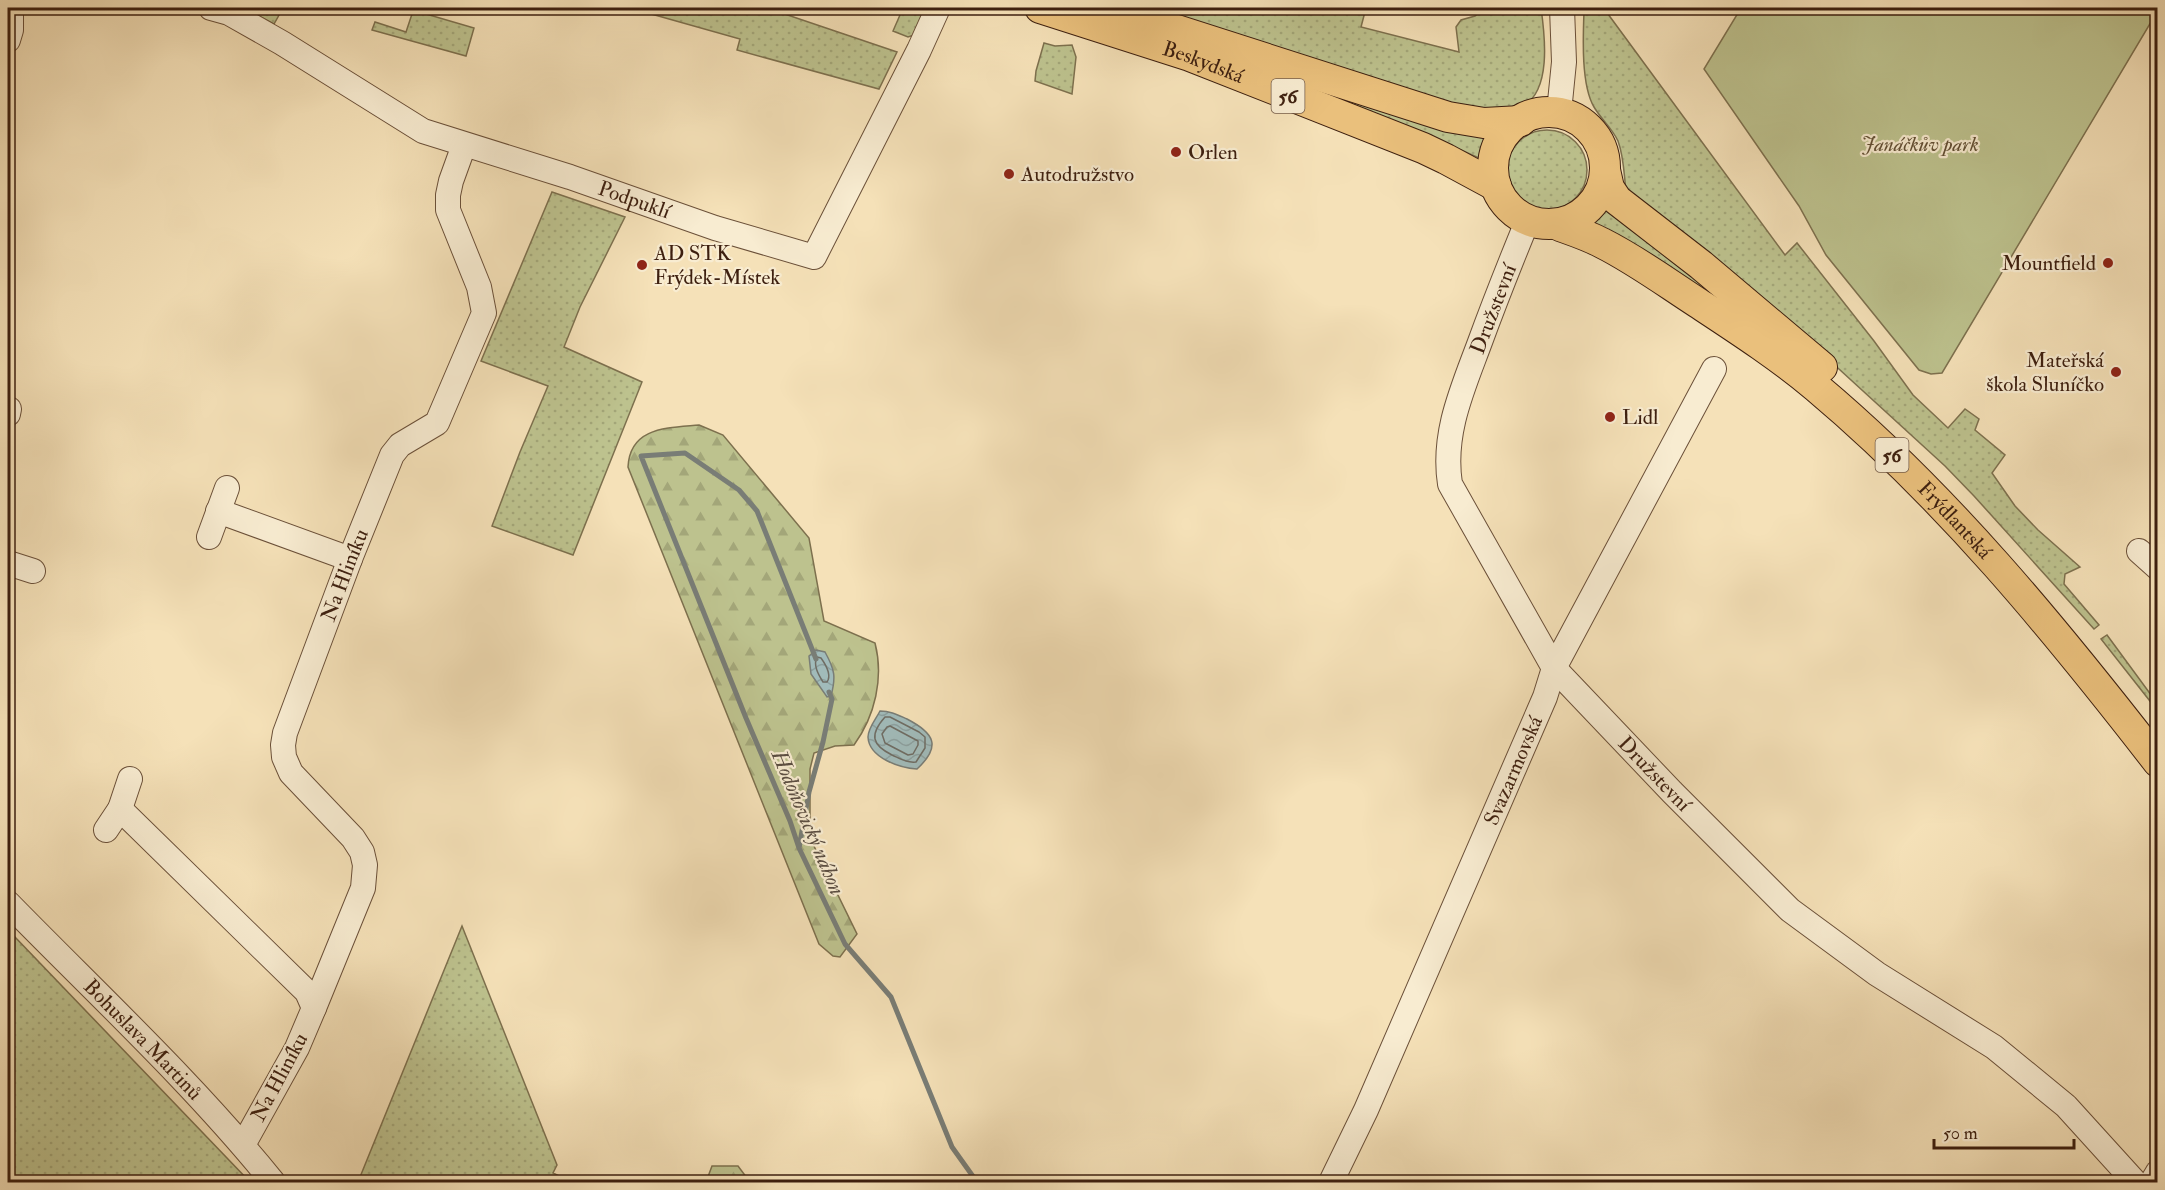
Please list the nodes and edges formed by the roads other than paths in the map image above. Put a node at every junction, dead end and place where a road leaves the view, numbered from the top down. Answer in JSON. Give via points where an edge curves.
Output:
{"nodes":[{"id":1,"x":11,"y":8,"type":"edge"},
{"id":2,"x":211,"y":8,"type":"edge"},
{"id":3,"x":938,"y":8,"type":"edge"},
{"id":4,"x":1040,"y":8,"type":"edge"},
{"id":5,"x":1108,"y":8,"type":"edge"},
{"id":6,"x":1562,"y":8,"type":"edge"},
{"id":7,"x":8,"y":40,"type":"edge"},
{"id":8,"x":1559,"y":112,"type":"junction"},
{"id":9,"x":1521,"y":121,"type":"junction"},
{"id":10,"x":464,"y":145,"type":"junction"},
{"id":11,"x":1605,"y":170,"type":"junction"},
{"id":12,"x":1496,"y":186,"type":"junction"},
{"id":13,"x":1527,"y":222,"type":"junction"},
{"id":14,"x":1560,"y":226,"type":"junction"},
{"id":15,"x":1714,"y":369,"type":"dead end"},
{"id":16,"x":227,"y":488,"type":"dead end"},
{"id":17,"x":218,"y":511,"type":"junction"},
{"id":18,"x":209,"y":537,"type":"dead end"},
{"id":19,"x":2139,"y":551,"type":"dead end"},
{"id":20,"x":350,"y":559,"type":"junction"},
{"id":21,"x":8,"y":563,"type":"edge"},
{"id":22,"x":2157,"y":568,"type":"edge"},
{"id":23,"x":33,"y":571,"type":"dead end"},
{"id":24,"x":1554,"y":668,"type":"junction"},
{"id":25,"x":2157,"y":731,"type":"edge"},
{"id":26,"x":2157,"y":762,"type":"edge"},
{"id":27,"x":130,"y":779,"type":"dead end"},
{"id":28,"x":120,"y":809,"type":"junction"},
{"id":29,"x":106,"y":830,"type":"dead end"},
{"id":30,"x":8,"y":903,"type":"edge"},
{"id":31,"x":314,"y":1008,"type":"junction"},
{"id":32,"x":243,"y":1145,"type":"junction"},
{"id":33,"x":2157,"y":1172,"type":"edge"},
{"id":34,"x":273,"y":1182,"type":"edge"},
{"id":35,"x":1331,"y":1182,"type":"edge"},
{"id":36,"x":2135,"y":1182,"type":"edge"},
{"id":37,"x":2152,"y":1182,"type":"edge"}],
"edges":[{"from":1,"to":7,"type":"street"},
{"from":2,"to":10,"type":"street","name":"Podpuklí","via":[[229,13],[282,43],[423,131]]},
{"from":3,"to":10,"type":"street","name":"Podpuklí","via":[[814,257]]},
{"from":4,"to":12,"type":"main road","name":"Beskydská","number":"56","via":[[1190,56],[1407,142]]},
{"from":5,"to":9,"type":"main road","name":"Beskydská","number":"56","via":[[1448,117],[1484,123]]},
{"from":6,"to":8,"type":"street","via":[[1564,62]]},
{"from":8,"to":9,"type":"main road","number":"56"},
{"from":8,"to":11,"type":"main road","number":"56","via":[[1578,118],[1594,132],[1603,150]]},
{"from":9,"to":12,"type":"main road","number":"56","via":[[1504,135],[1494,154]]},
{"from":10,"to":20,"type":"street","name":"Na Hliníku","via":[[451,181],[448,210],[479,287],[484,313],[437,423],[400,445],[392,455]]},
{"from":11,"to":14,"type":"main road","via":[[1593,202],[1578,217]]},
{"from":11,"to":25,"type":"main road","name":"Frýdlantská","number":"56","via":[[1617,200],[1801,349],[1941,476],[2038,582]]},
{"from":12,"to":13,"type":"main road","number":"56","via":[[1508,207]]},
{"from":13,"to":14,"type":"main road","number":"56"},
{"from":13,"to":24,"type":"street","name":"Družstevní","via":[[1455,408],[1448,472],[1450,484]]},
{"from":14,"to":26,"type":"main road","name":"Frýdlantská","number":"56","via":[[1614,249],[1742,332],[1816,387],[1878,442],[1928,489],[2022,593]]},
{"from":15,"to":24,"type":"street","name":"Svazarmovská"},
{"from":16,"to":17,"type":"street"},
{"from":17,"to":18,"type":"street"},
{"from":17,"to":20,"type":"street"},
{"from":19,"to":22,"type":"street"},
{"from":20,"to":31,"type":"street","name":"Na Hliníku","via":[[283,745],[291,773],[353,838],[366,865],[363,888]]},
{"from":21,"to":23,"type":"street"},
{"from":24,"to":35,"type":"street","name":"Svazarmovská","via":[[1545,697],[1366,1110]]},
{"from":24,"to":36,"type":"street","name":"Družstevní","via":[[1790,910],[1877,974],[1994,1047],[2066,1106]]},
{"from":27,"to":28,"type":"street"},
{"from":28,"to":29,"type":"street"},
{"from":28,"to":31,"type":"street","name":"Na Hliníku","via":[[307,992]]},
{"from":30,"to":32,"type":"street","name":"Bohuslava Martinů"},
{"from":31,"to":32,"type":"street","name":"Na Hliníku"},
{"from":32,"to":34,"type":"street","name":"Bohuslava Martinů"},
{"from":33,"to":37,"type":"street"}]}
